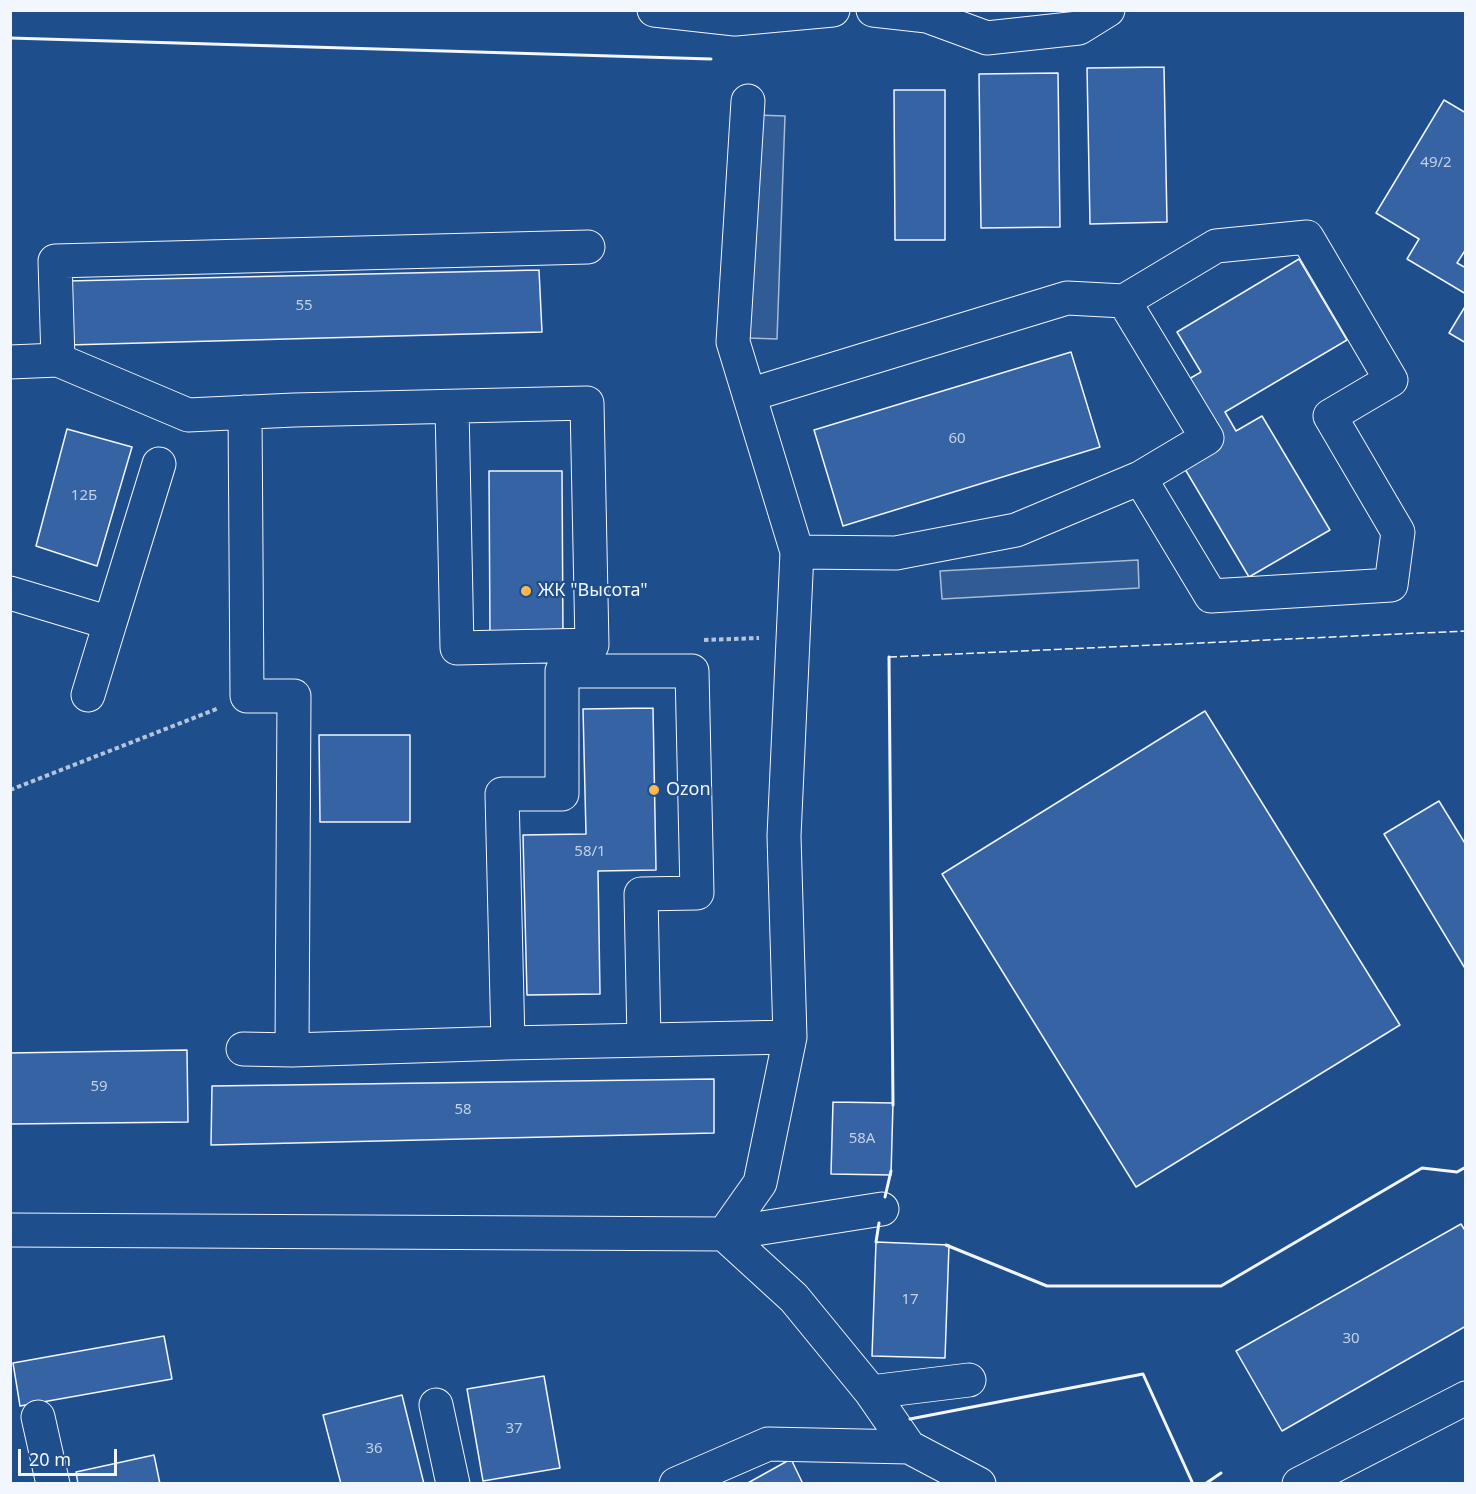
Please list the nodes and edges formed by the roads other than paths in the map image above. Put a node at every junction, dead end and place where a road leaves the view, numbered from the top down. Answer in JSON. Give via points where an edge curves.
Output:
{"nodes":[{"id":1,"x":654,"y":10,"type":"edge"},
{"id":2,"x":833,"y":10,"type":"edge"},
{"id":3,"x":873,"y":10,"type":"edge"},
{"id":4,"x":1108,"y":10,"type":"edge"},
{"id":5,"x":747,"y":101,"type":"dead end"},
{"id":6,"x":588,"y":247,"type":"dead end"},
{"id":7,"x":1124,"y":301,"type":"junction"},
{"id":8,"x":58,"y":360,"type":"junction"},
{"id":9,"x":10,"y":362,"type":"edge"},
{"id":10,"x":749,"y":396,"type":"junction"},
{"id":11,"x":452,"y":407,"type":"junction"},
{"id":12,"x":245,"y":412,"type":"junction"},
{"id":13,"x":159,"y":464,"type":"dead end"},
{"id":14,"x":1140,"y":478,"type":"junction"},
{"id":15,"x":797,"y":552,"type":"junction"},
{"id":16,"x":10,"y":593,"type":"edge"},
{"id":17,"x":110,"y":623,"type":"junction"},
{"id":18,"x":88,"y":695,"type":"dead end"},
{"id":19,"x":790,"y":1037,"type":"junction"},
{"id":20,"x":644,"y":1040,"type":"junction"},
{"id":21,"x":508,"y":1042,"type":"junction"},
{"id":22,"x":243,"y":1049,"type":"dead end"},
{"id":23,"x":292,"y":1050,"type":"junction"},
{"id":24,"x":882,"y":1209,"type":"dead end"},
{"id":25,"x":10,"y":1230,"type":"edge"},
{"id":26,"x":724,"y":1234,"type":"junction"},
{"id":27,"x":969,"y":1380,"type":"dead end"},
{"id":28,"x":871,"y":1392,"type":"junction"},
{"id":29,"x":1466,"y":1398,"type":"edge"},
{"id":30,"x":436,"y":1405,"type":"dead end"},
{"id":31,"x":38,"y":1417,"type":"dead end"},
{"id":32,"x":909,"y":1447,"type":"junction"},
{"id":33,"x":52,"y":1484,"type":"edge"},
{"id":34,"x":453,"y":1484,"type":"edge"},
{"id":35,"x":676,"y":1484,"type":"edge"},
{"id":36,"x":980,"y":1484,"type":"edge"},
{"id":37,"x":1299,"y":1484,"type":"edge"}],
"edges":[{"from":1,"to":2,"type":"street","via":[[735,18]]},
{"from":3,"to":4,"type":"street","via":[[927,16],[987,38],[1079,28]]},
{"from":5,"to":10,"type":"street","via":[[733,342]]},
{"from":6,"to":8,"type":"street","via":[[55,261]]},
{"from":7,"to":10,"type":"street","via":[[1067,298]]},
{"from":7,"to":14,"type":"street","via":[[1207,438]]},
{"from":7,"to":14,"type":"street","via":[[1216,246],[1307,237],[1391,380],[1330,416],[1398,532],[1391,585],[1211,596]]},
{"from":8,"to":9,"type":"street"},
{"from":8,"to":12,"type":"street","via":[[188,415]]},
{"from":10,"to":15,"type":"street"},
{"from":11,"to":11,"type":"street","via":[[457,648],[592,645],[587,403]]},
{"from":11,"to":12,"type":"street"},
{"from":12,"to":23,"type":"street","via":[[247,696],[294,696]]},
{"from":13,"to":17,"type":"street"},
{"from":14,"to":15,"type":"street","via":[[1016,530],[896,554]]},
{"from":15,"to":19,"type":"street","via":[[784,836]]},
{"from":16,"to":17,"type":"street"},
{"from":17,"to":18,"type":"street"},
{"from":19,"to":20,"type":"street"},
{"from":19,"to":26,"type":"street","via":[[760,1183]]},
{"from":20,"to":21,"type":"street"},
{"from":20,"to":21,"type":"street","via":[[641,894],[697,893],[692,671],[561,672],[562,794],[502,794]]},
{"from":21,"to":23,"type":"street"},
{"from":22,"to":23,"type":"street"},
{"from":24,"to":26,"type":"street"},
{"from":25,"to":26,"type":"street"},
{"from":26,"to":28,"type":"street","via":[[794,1298]]},
{"from":27,"to":28,"type":"street"},
{"from":28,"to":32,"type":"street"},
{"from":29,"to":37,"type":"street"},
{"from":30,"to":34,"type":"street"},
{"from":31,"to":33,"type":"street"},
{"from":32,"to":35,"type":"street","via":[[768,1444]]},
{"from":32,"to":36,"type":"street"}]}
